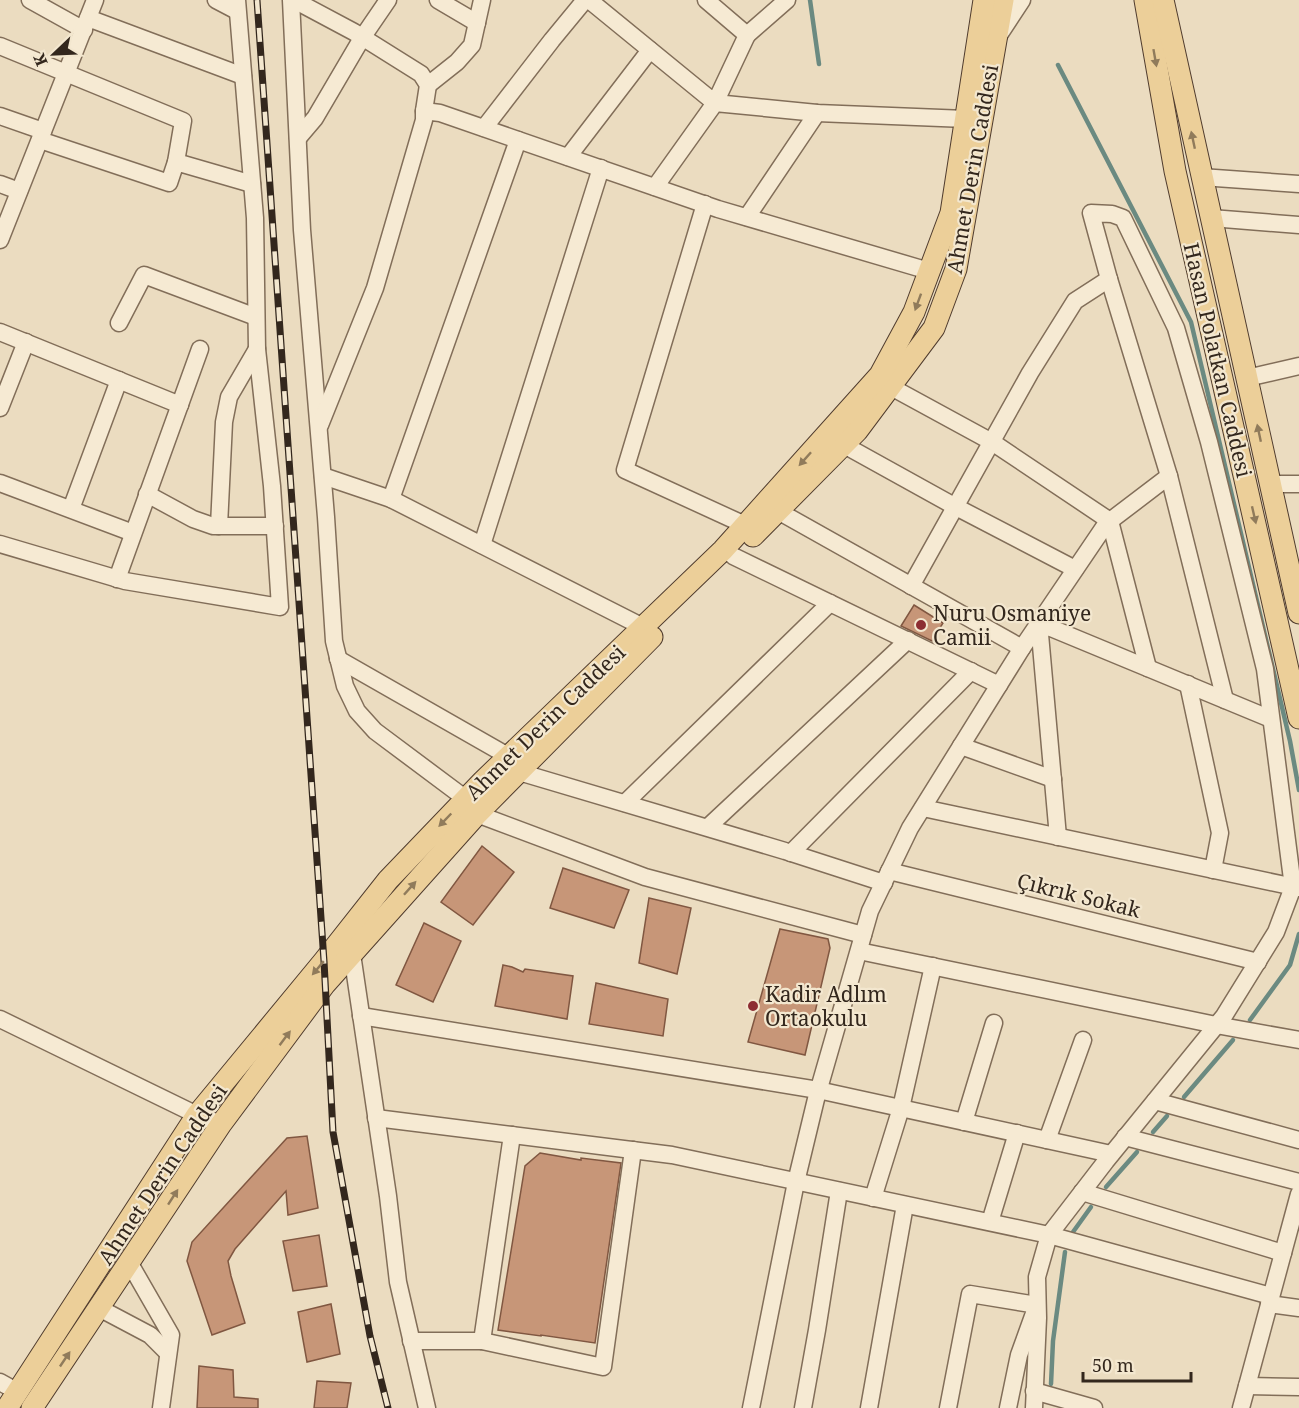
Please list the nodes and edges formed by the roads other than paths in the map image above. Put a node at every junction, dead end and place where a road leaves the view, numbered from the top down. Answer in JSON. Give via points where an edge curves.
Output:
{"nodes":[{"id":1,"x":30,"y":0,"type":"edge"},
{"id":2,"x":95,"y":0,"type":"edge"},
{"id":3,"x":216,"y":0,"type":"edge"},
{"id":4,"x":293,"y":0,"type":"edge"},
{"id":5,"x":388,"y":0,"type":"edge"},
{"id":6,"x":438,"y":0,"type":"edge"},
{"id":7,"x":482,"y":0,"type":"edge"},
{"id":8,"x":587,"y":0,"type":"edge"},
{"id":9,"x":706,"y":0,"type":"edge"},
{"id":10,"x":786,"y":0,"type":"edge"},
{"id":11,"x":984,"y":0,"type":"edge"},
{"id":12,"x":1002,"y":0,"type":"edge"},
{"id":13,"x":1022,"y":0,"type":"edge"},
{"id":14,"x":1145,"y":0,"type":"edge"},
{"id":15,"x":1163,"y":0,"type":"edge"},
{"id":16,"x":237,"y":5,"type":"edge"},
{"id":17,"x":477,"y":23,"type":"junction"},
{"id":18,"x":86,"y":24,"type":"junction"},
{"id":19,"x":747,"y":35,"type":"junction"},
{"id":20,"x":362,"y":38,"type":"junction"},
{"id":21,"x":995,"y":41,"type":"junction"},
{"id":22,"x":0,"y":46,"type":"edge"},
{"id":23,"x":650,"y":50,"type":"junction"},
{"id":24,"x":67,"y":72,"type":"junction"},
{"id":25,"x":243,"y":76,"type":"junction"},
{"id":26,"x":428,"y":85,"type":"junction"},
{"id":27,"x":715,"y":102,"type":"junction"},
{"id":28,"x":424,"y":111,"type":"junction"},
{"id":29,"x":817,"y":113,"type":"junction"},
{"id":30,"x":0,"y":116,"type":"edge"},
{"id":31,"x":966,"y":119,"type":"junction"},
{"id":32,"x":484,"y":128,"type":"junction"},
{"id":33,"x":41,"y":135,"type":"junction"},
{"id":34,"x":298,"y":138,"type":"junction"},
{"id":35,"x":518,"y":140,"type":"junction"},
{"id":36,"x":568,"y":157,"type":"junction"},
{"id":37,"x":176,"y":162,"type":"junction"},
{"id":38,"x":601,"y":168,"type":"junction"},
{"id":39,"x":1201,"y":177,"type":"junction"},
{"id":40,"x":0,"y":184,"type":"edge"},
{"id":41,"x":252,"y":184,"type":"junction"},
{"id":42,"x":1299,"y":184,"type":"edge"},
{"id":43,"x":655,"y":187,"type":"junction"},
{"id":44,"x":20,"y":191,"type":"junction"},
{"id":45,"x":705,"y":204,"type":"junction"},
{"id":46,"x":747,"y":217,"type":"junction"},
{"id":47,"x":1210,"y":218,"type":"junction"},
{"id":48,"x":1299,"y":225,"type":"edge"},
{"id":49,"x":0,"y":240,"type":"edge"},
{"id":50,"x":929,"y":271,"type":"junction"},
{"id":51,"x":1109,"y":279,"type":"junction"},
{"id":52,"x":256,"y":317,"type":"junction"},
{"id":53,"x":119,"y":323,"type":"dead end"},
{"id":54,"x":0,"y":332,"type":"edge"},
{"id":55,"x":26,"y":342,"type":"junction"},
{"id":56,"x":200,"y":349,"type":"dead end"},
{"id":57,"x":257,"y":349,"type":"junction"},
{"id":58,"x":1299,"y":366,"type":"edge"},
{"id":59,"x":1247,"y":378,"type":"junction"},
{"id":60,"x":119,"y":380,"type":"junction"},
{"id":61,"x":891,"y":387,"type":"junction"},
{"id":62,"x":180,"y":405,"type":"junction"},
{"id":63,"x":0,"y":408,"type":"edge"},
{"id":64,"x":319,"y":428,"type":"junction"},
{"id":65,"x":992,"y":442,"type":"junction"},
{"id":66,"x":844,"y":445,"type":"junction"},
{"id":67,"x":323,"y":476,"type":"junction"},
{"id":68,"x":1169,"y":476,"type":"junction"},
{"id":69,"x":0,"y":483,"type":"edge"},
{"id":70,"x":1270,"y":484,"type":"junction"},
{"id":71,"x":1299,"y":484,"type":"edge"},
{"id":72,"x":147,"y":494,"type":"junction"},
{"id":73,"x":391,"y":499,"type":"junction"},
{"id":74,"x":956,"y":507,"type":"junction"},
{"id":75,"x":71,"y":509,"type":"junction"},
{"id":76,"x":778,"y":511,"type":"junction"},
{"id":77,"x":1110,"y":521,"type":"junction"},
{"id":78,"x":746,"y":525,"type":"junction"},
{"id":79,"x":219,"y":526,"type":"junction"},
{"id":80,"x":275,"y":526,"type":"junction"},
{"id":81,"x":133,"y":533,"type":"junction"},
{"id":82,"x":0,"y":544,"type":"edge"},
{"id":83,"x":482,"y":545,"type":"junction"},
{"id":84,"x":733,"y":556,"type":"junction"},
{"id":85,"x":1075,"y":569,"type":"junction"},
{"id":86,"x":117,"y":579,"type":"junction"},
{"id":87,"x":911,"y":586,"type":"junction"},
{"id":88,"x":830,"y":603,"type":"junction"},
{"id":89,"x":1298,"y":607,"type":"edge"},
{"id":90,"x":1039,"y":623,"type":"junction"},
{"id":91,"x":643,"y":627,"type":"junction"},
{"id":92,"x":908,"y":640,"type":"junction"},
{"id":93,"x":1022,"y":648,"type":"junction"},
{"id":94,"x":338,"y":659,"type":"junction"},
{"id":95,"x":1148,"y":668,"type":"junction"},
{"id":96,"x":971,"y":671,"type":"junction"},
{"id":97,"x":1188,"y":684,"type":"junction"},
{"id":98,"x":999,"y":685,"type":"junction"},
{"id":99,"x":1225,"y":700,"type":"junction"},
{"id":100,"x":1299,"y":717,"type":"edge"},
{"id":101,"x":1271,"y":719,"type":"junction"},
{"id":102,"x":961,"y":746,"type":"junction"},
{"id":103,"x":513,"y":764,"type":"junction"},
{"id":104,"x":1053,"y":779,"type":"junction"},
{"id":105,"x":625,"y":803,"type":"junction"},
{"id":106,"x":471,"y":806,"type":"junction"},
{"id":107,"x":923,"y":808,"type":"junction"},
{"id":108,"x":708,"y":827,"type":"junction"},
{"id":109,"x":1058,"y":837,"type":"junction"},
{"id":110,"x":791,"y":853,"type":"junction"},
{"id":111,"x":1213,"y":870,"type":"junction"},
{"id":112,"x":886,"y":877,"type":"junction"},
{"id":113,"x":1296,"y":887,"type":"edge"},
{"id":114,"x":861,"y":943,"type":"junction"},
{"id":115,"x":352,"y":954,"type":"junction"},
{"id":116,"x":1258,"y":962,"type":"junction"},
{"id":117,"x":933,"y":966,"type":"junction"},
{"id":118,"x":361,"y":1016,"type":"junction"},
{"id":119,"x":0,"y":1019,"type":"edge"},
{"id":120,"x":994,"y":1023,"type":"dead end"},
{"id":121,"x":1216,"y":1025,"type":"junction"},
{"id":122,"x":1083,"y":1040,"type":"dead end"},
{"id":123,"x":1299,"y":1040,"type":"edge"},
{"id":124,"x":818,"y":1090,"type":"junction"},
{"id":125,"x":1155,"y":1101,"type":"junction"},
{"id":126,"x":901,"y":1108,"type":"junction"},
{"id":127,"x":197,"y":1115,"type":"junction"},
{"id":128,"x":376,"y":1118,"type":"junction"},
{"id":129,"x":964,"y":1122,"type":"junction"},
{"id":130,"x":220,"y":1124,"type":"junction"},
{"id":131,"x":1017,"y":1133,"type":"junction"},
{"id":132,"x":512,"y":1135,"type":"junction"},
{"id":133,"x":1125,"y":1137,"type":"junction"},
{"id":134,"x":1047,"y":1140,"type":"junction"},
{"id":135,"x":1299,"y":1140,"type":"edge"},
{"id":136,"x":633,"y":1150,"type":"junction"},
{"id":137,"x":1111,"y":1154,"type":"junction"},
{"id":138,"x":796,"y":1182,"type":"junction"},
{"id":139,"x":1299,"y":1182,"type":"edge"},
{"id":140,"x":838,"y":1191,"type":"junction"},
{"id":141,"x":1082,"y":1192,"type":"junction"},
{"id":142,"x":1299,"y":1194,"type":"edge"},
{"id":143,"x":873,"y":1198,"type":"junction"},
{"id":144,"x":905,"y":1205,"type":"junction"},
{"id":145,"x":990,"y":1222,"type":"junction"},
{"id":146,"x":1049,"y":1235,"type":"junction"},
{"id":147,"x":1289,"y":1245,"type":"edge"},
{"id":148,"x":129,"y":1262,"type":"junction"},
{"id":149,"x":1270,"y":1300,"type":"junction"},
{"id":150,"x":1037,"y":1305,"type":"junction"},
{"id":151,"x":99,"y":1308,"type":"junction"},
{"id":152,"x":1299,"y":1308,"type":"edge"},
{"id":153,"x":411,"y":1341,"type":"junction"},
{"id":154,"x":482,"y":1341,"type":"junction"},
{"id":155,"x":168,"y":1353,"type":"junction"},
{"id":156,"x":1247,"y":1386,"type":"junction"},
{"id":157,"x":1299,"y":1386,"type":"edge"},
{"id":158,"x":8,"y":1394,"type":"edge"},
{"id":159,"x":1034,"y":1400,"type":"edge"},
{"id":160,"x":32,"y":1408,"type":"edge"},
{"id":161,"x":161,"y":1408,"type":"edge"},
{"id":162,"x":427,"y":1408,"type":"edge"},
{"id":163,"x":751,"y":1408,"type":"edge"},
{"id":164,"x":803,"y":1408,"type":"edge"},
{"id":165,"x":869,"y":1408,"type":"edge"},
{"id":166,"x":948,"y":1408,"type":"edge"},
{"id":167,"x":1008,"y":1408,"type":"edge"},
{"id":168,"x":1094,"y":1408,"type":"edge"},
{"id":169,"x":1241,"y":1408,"type":"edge"}],
"edges":[{"from":1,"to":18,"type":"street"},
{"from":2,"to":18,"type":"street"},
{"from":3,"to":16,"type":"street"},
{"from":4,"to":20,"type":"street"},
{"from":4,"to":34,"type":"street"},
{"from":5,"to":20,"type":"street"},
{"from":6,"to":17,"type":"street"},
{"from":7,"to":17,"type":"street"},
{"from":8,"to":23,"type":"street"},
{"from":8,"to":32,"type":"street"},
{"from":9,"to":19,"type":"street"},
{"from":10,"to":19,"type":"street"},
{"from":11,"to":31,"type":"main road","name":"Ahmet Derin Caddesi"},
{"from":12,"to":21,"type":"main road","name":"Ahmet Derin Caddesi"},
{"from":13,"to":21,"type":"street"},
{"from":14,"to":100,"type":"main road","name":"Hasan Polatkan Caddesi","one_way":true,"via":[[1174,171]]},
{"from":39,"to":15,"type":"main road","name":"Hasan Polatkan Caddesi","one_way":true},
{"from":16,"to":25,"type":"street"},
{"from":17,"to":26,"type":"street","via":[[472,45]]},
{"from":18,"to":24,"type":"street"},
{"from":18,"to":25,"type":"street"},
{"from":19,"to":27,"type":"street"},
{"from":20,"to":26,"type":"street","via":[[421,74]]},
{"from":20,"to":34,"type":"street","via":[[315,118]]},
{"from":21,"to":61,"type":"main road","name":"Ahmet Derin Caddesi","via":[[956,269],[934,328]]},
{"from":22,"to":24,"type":"street"},
{"from":23,"to":27,"type":"street"},
{"from":23,"to":36,"type":"street"},
{"from":24,"to":33,"type":"street"},
{"from":24,"to":37,"type":"street","via":[[183,121]]},
{"from":25,"to":41,"type":"street"},
{"from":26,"to":28,"type":"street"},
{"from":27,"to":29,"type":"street"},
{"from":27,"to":43,"type":"street"},
{"from":28,"to":32,"type":"street"},
{"from":28,"to":64,"type":"street","via":[[375,288]]},
{"from":29,"to":31,"type":"street"},
{"from":29,"to":46,"type":"street"},
{"from":30,"to":33,"type":"street"},
{"from":31,"to":50,"type":"main road","name":"Ahmet Derin Caddesi","via":[[951,213]]},
{"from":32,"to":35,"type":"street"},
{"from":33,"to":37,"type":"street","via":[[169,183]]},
{"from":33,"to":44,"type":"street"},
{"from":34,"to":64,"type":"street"},
{"from":35,"to":36,"type":"street"},
{"from":35,"to":73,"type":"street"},
{"from":36,"to":38,"type":"street"},
{"from":37,"to":41,"type":"street"},
{"from":38,"to":43,"type":"street"},
{"from":38,"to":83,"type":"street"},
{"from":39,"to":42,"type":"street"},
{"from":39,"to":47,"type":"main road","name":"Hasan Polatkan Caddesi"},
{"from":40,"to":44,"type":"street"},
{"from":41,"to":52,"type":"street"},
{"from":43,"to":45,"type":"street"},
{"from":44,"to":49,"type":"street"},
{"from":45,"to":46,"type":"street"},
{"from":45,"to":78,"type":"street","via":[[625,470]]},
{"from":46,"to":50,"type":"street"},
{"from":47,"to":48,"type":"street"},
{"from":47,"to":59,"type":"main road","name":"Hasan Polatkan Caddesi"},
{"from":50,"to":78,"type":"main road","name":"Ahmet Derin Caddesi","one_way":true,"via":[[914,312],[880,375]]},
{"from":51,"to":65,"type":"street","via":[[1075,302]]},
{"from":51,"to":68,"type":"street"},
{"from":51,"to":101,"type":"street","via":[[1091,213],[1123,218],[1176,327],[1262,657]]},
{"from":52,"to":53,"type":"street","via":[[144,275]]},
{"from":52,"to":57,"type":"street"},
{"from":54,"to":55,"type":"street"},
{"from":55,"to":60,"type":"street"},
{"from":55,"to":63,"type":"street"},
{"from":56,"to":62,"type":"street"},
{"from":57,"to":79,"type":"street","via":[[229,397],[224,422]]},
{"from":57,"to":80,"type":"street"},
{"from":58,"to":59,"type":"street"},
{"from":70,"to":59,"type":"main road","name":"Hasan Polatkan Caddesi","one_way":true},
{"from":60,"to":62,"type":"street"},
{"from":60,"to":75,"type":"street"},
{"from":61,"to":65,"type":"street"},
{"from":61,"to":66,"type":"main road","name":"Ahmet Derin Caddesi"},
{"from":62,"to":72,"type":"street"},
{"from":64,"to":67,"type":"street"},
{"from":65,"to":74,"type":"street"},
{"from":65,"to":77,"type":"street"},
{"from":66,"to":74,"type":"street"},
{"from":66,"to":76,"type":"main road","name":"Ahmet Derin Caddesi"},
{"from":67,"to":73,"type":"street"},
{"from":67,"to":94,"type":"street"},
{"from":68,"to":77,"type":"street"},
{"from":68,"to":99,"type":"street"},
{"from":69,"to":75,"type":"street"},
{"from":70,"to":71,"type":"street"},
{"from":70,"to":89,"type":"main road","name":"Hasan Polatkan Caddesi"},
{"from":72,"to":79,"type":"street","via":[[193,519]]},
{"from":72,"to":81,"type":"street"},
{"from":73,"to":83,"type":"street"},
{"from":74,"to":85,"type":"street"},
{"from":74,"to":87,"type":"street"},
{"from":75,"to":81,"type":"street"},
{"from":76,"to":84,"type":"main road","name":"Ahmet Derin Caddesi"},
{"from":76,"to":87,"type":"street"},
{"from":77,"to":85,"type":"street"},
{"from":77,"to":95,"type":"street"},
{"from":78,"to":91,"type":"main road","name":"Ahmet Derin Caddesi"},
{"from":79,"to":80,"type":"street"},
{"from":80,"to":86,"type":"street","via":[[280,607]]},
{"from":81,"to":86,"type":"street"},
{"from":82,"to":86,"type":"street"},
{"from":83,"to":91,"type":"street"},
{"from":84,"to":88,"type":"street"},
{"from":84,"to":103,"type":"main road","name":"Ahmet Derin Caddesi"},
{"from":85,"to":90,"type":"street"},
{"from":87,"to":93,"type":"street"},
{"from":88,"to":92,"type":"street"},
{"from":88,"to":105,"type":"street"},
{"from":90,"to":93,"type":"street"},
{"from":90,"to":95,"type":"street"},
{"from":90,"to":104,"type":"street"},
{"from":91,"to":103,"type":"main road","name":"Ahmet Derin Caddesi"},
{"from":92,"to":96,"type":"street"},
{"from":92,"to":108,"type":"street"},
{"from":93,"to":98,"type":"street"},
{"from":94,"to":103,"type":"street","name":"Çıkrık Sokak"},
{"from":94,"to":106,"type":"street","via":[[357,711],[375,731]]},
{"from":95,"to":97,"type":"street"},
{"from":96,"to":98,"type":"street"},
{"from":96,"to":110,"type":"street"},
{"from":97,"to":99,"type":"street"},
{"from":97,"to":111,"type":"street","via":[[1220,833]]},
{"from":98,"to":102,"type":"street"},
{"from":99,"to":101,"type":"street"},
{"from":101,"to":113,"type":"street"},
{"from":102,"to":104,"type":"street"},
{"from":102,"to":107,"type":"street"},
{"from":103,"to":105,"type":"street","name":"Çıkrık Sokak"},
{"from":103,"to":106,"type":"main road","name":"Ahmet Derin Caddesi"},
{"from":104,"to":109,"type":"street"},
{"from":105,"to":108,"type":"street","name":"Çıkrık Sokak"},
{"from":106,"to":114,"type":"street","via":[[645,877]]},
{"from":115,"to":106,"type":"main road","name":"Ahmet Derin Caddesi","one_way":true},
{"from":106,"to":127,"type":"main road","name":"Ahmet Derin Caddesi","one_way":true,"via":[[388,880]]},
{"from":107,"to":109,"type":"street"},
{"from":107,"to":112,"type":"street"},
{"from":108,"to":110,"type":"street","name":"Çıkrık Sokak"},
{"from":109,"to":111,"type":"street"},
{"from":110,"to":112,"type":"street","name":"Çıkrık Sokak"},
{"from":111,"to":113,"type":"street"},
{"from":112,"to":114,"type":"street"},
{"from":112,"to":116,"type":"street","name":"Çıkrık Sokak"},
{"from":113,"to":116,"type":"street"},
{"from":114,"to":117,"type":"street"},
{"from":114,"to":124,"type":"street"},
{"from":115,"to":118,"type":"street"},
{"from":130,"to":115,"type":"main road","name":"Ahmet Derin Caddesi","one_way":true},
{"from":116,"to":121,"type":"street"},
{"from":117,"to":121,"type":"street"},
{"from":117,"to":126,"type":"street"},
{"from":118,"to":124,"type":"street"},
{"from":118,"to":128,"type":"street"},
{"from":119,"to":127,"type":"street"},
{"from":120,"to":129,"type":"street"},
{"from":121,"to":123,"type":"street"},
{"from":121,"to":125,"type":"street"},
{"from":122,"to":134,"type":"street"},
{"from":124,"to":126,"type":"street"},
{"from":124,"to":138,"type":"street"},
{"from":125,"to":133,"type":"street"},
{"from":125,"to":135,"type":"street"},
{"from":126,"to":129,"type":"street"},
{"from":126,"to":143,"type":"street"},
{"from":127,"to":130,"type":"street"},
{"from":127,"to":158,"type":"main road","name":"Ahmet Derin Caddesi"},
{"from":128,"to":132,"type":"street"},
{"from":128,"to":153,"type":"street","via":[[398,1282]]},
{"from":129,"to":131,"type":"street"},
{"from":148,"to":130,"type":"main road","name":"Ahmet Derin Caddesi","one_way":true},
{"from":131,"to":134,"type":"street"},
{"from":131,"to":145,"type":"street"},
{"from":132,"to":136,"type":"street"},
{"from":132,"to":154,"type":"street"},
{"from":133,"to":137,"type":"street"},
{"from":133,"to":139,"type":"street"},
{"from":134,"to":137,"type":"street"},
{"from":136,"to":138,"type":"street"},
{"from":136,"to":154,"type":"street","via":[[603,1367]]},
{"from":137,"to":141,"type":"street"},
{"from":138,"to":140,"type":"street"},
{"from":138,"to":163,"type":"street"},
{"from":140,"to":143,"type":"street"},
{"from":140,"to":164,"type":"street"},
{"from":141,"to":146,"type":"street"},
{"from":141,"to":147,"type":"street"},
{"from":142,"to":147,"type":"street"},
{"from":143,"to":144,"type":"street"},
{"from":144,"to":145,"type":"street"},
{"from":144,"to":165,"type":"street"},
{"from":145,"to":146,"type":"street"},
{"from":146,"to":149,"type":"street"},
{"from":146,"to":150,"type":"street","via":[[1037,1277]]},
{"from":147,"to":149,"type":"street"},
{"from":148,"to":151,"type":"main road","name":"Ahmet Derin Caddesi"},
{"from":148,"to":155,"type":"street","via":[[171,1335]]},
{"from":149,"to":152,"type":"street"},
{"from":149,"to":156,"type":"street"},
{"from":150,"to":159,"type":"street"},
{"from":150,"to":166,"type":"street","via":[[970,1294]]},
{"from":150,"to":167,"type":"street","via":[[1019,1355]]},
{"from":151,"to":155,"type":"street","via":[[150,1335]]},
{"from":160,"to":151,"type":"main road","name":"Ahmet Derin Caddesi","one_way":true},
{"from":153,"to":154,"type":"street"},
{"from":153,"to":162,"type":"street"},
{"from":155,"to":161,"type":"street"},
{"from":156,"to":157,"type":"street"},
{"from":156,"to":169,"type":"street"},
{"from":159,"to":168,"type":"street"}]}
